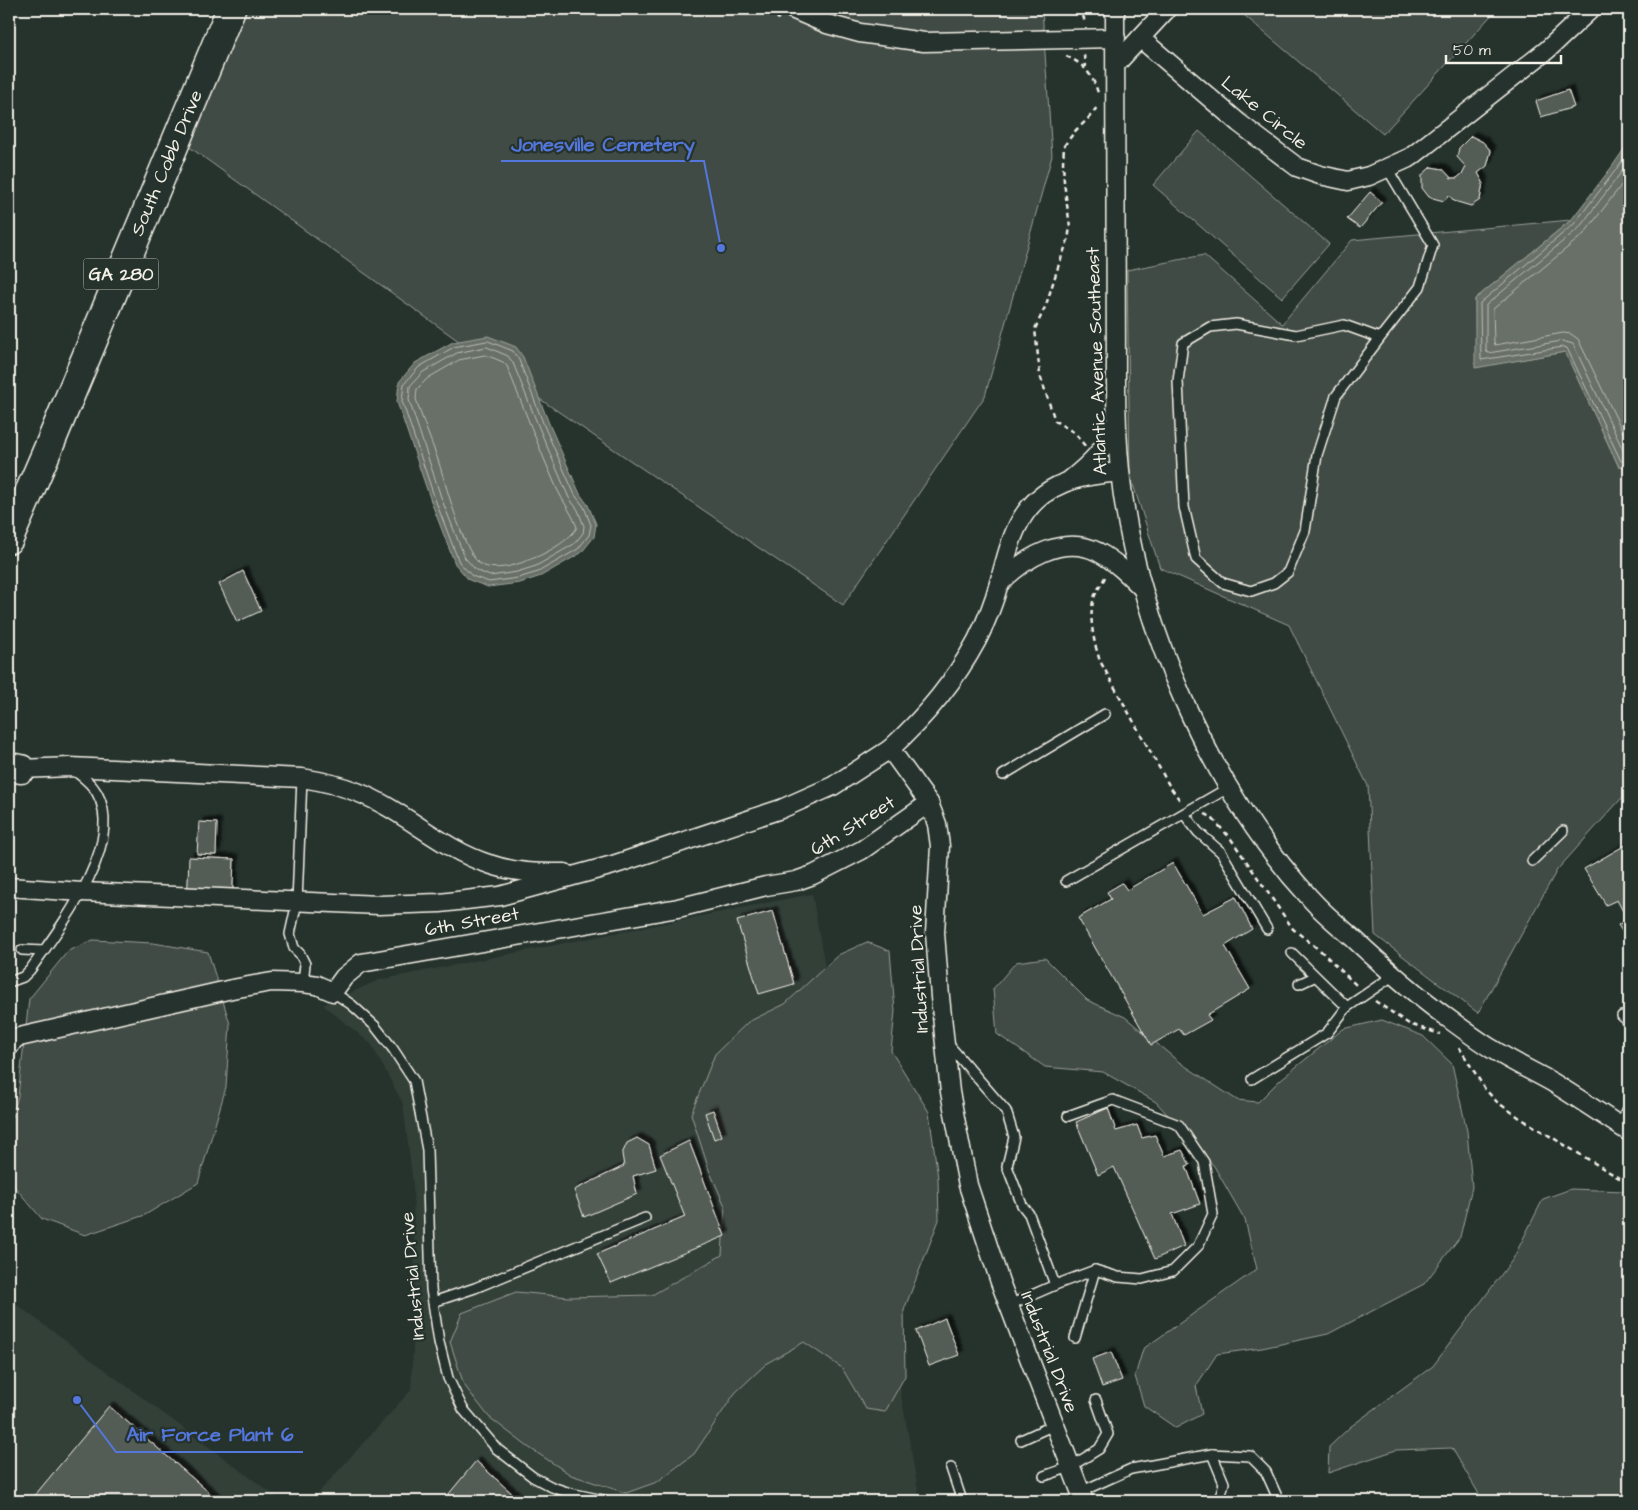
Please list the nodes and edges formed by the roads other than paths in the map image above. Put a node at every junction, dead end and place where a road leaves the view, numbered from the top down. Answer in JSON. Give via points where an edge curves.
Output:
{"nodes":[{"id":1,"x":231,"y":9,"type":"edge"},
{"id":2,"x":1115,"y":9,"type":"edge"},
{"id":3,"x":1167,"y":9,"type":"edge"},
{"id":4,"x":1591,"y":9,"type":"edge"},
{"id":5,"x":787,"y":15,"type":"edge"},
{"id":6,"x":1116,"y":38,"type":"junction"},
{"id":7,"x":1140,"y":38,"type":"junction"},
{"id":8,"x":1116,"y":64,"type":"junction"},
{"id":9,"x":1387,"y":168,"type":"junction"},
{"id":10,"x":1380,"y":338,"type":"junction"},
{"id":11,"x":1116,"y":420,"type":"junction"},
{"id":12,"x":1120,"y":472,"type":"junction"},
{"id":13,"x":1070,"y":481,"type":"junction"},
{"id":14,"x":9,"y":539,"type":"edge"},
{"id":15,"x":999,"y":585,"type":"junction"},
{"id":16,"x":1143,"y":588,"type":"junction"},
{"id":17,"x":1104,"y":714,"type":"dead end"},
{"id":18,"x":890,"y":750,"type":"junction"},
{"id":19,"x":70,"y":767,"type":"junction"},
{"id":20,"x":13,"y":770,"type":"edge"},
{"id":21,"x":1003,"y":774,"type":"dead end"},
{"id":22,"x":302,"y":778,"type":"junction"},
{"id":23,"x":1228,"y":788,"type":"junction"},
{"id":24,"x":929,"y":803,"type":"junction"},
{"id":25,"x":1184,"y":814,"type":"junction"},
{"id":26,"x":1563,"y":831,"type":"dead end"},
{"id":27,"x":1532,"y":861,"type":"dead end"},
{"id":28,"x":583,"y":874,"type":"junction"},
{"id":29,"x":1066,"y":881,"type":"dead end"},
{"id":30,"x":9,"y":887,"type":"edge"},
{"id":31,"x":82,"y":892,"type":"junction"},
{"id":32,"x":297,"y":902,"type":"junction"},
{"id":33,"x":1267,"y":929,"type":"dead end"},
{"id":34,"x":22,"y":950,"type":"dead end"},
{"id":35,"x":44,"y":951,"type":"junction"},
{"id":36,"x":1292,"y":953,"type":"dead end"},
{"id":37,"x":1394,"y":975,"type":"junction"},
{"id":38,"x":1314,"y":977,"type":"junction"},
{"id":39,"x":9,"y":982,"type":"edge"},
{"id":40,"x":303,"y":983,"type":"junction"},
{"id":41,"x":1299,"y":984,"type":"dead end"},
{"id":42,"x":333,"y":992,"type":"junction"},
{"id":43,"x":1347,"y":1006,"type":"junction"},
{"id":44,"x":945,"y":1040,"type":"junction"},
{"id":45,"x":12,"y":1043,"type":"edge"},
{"id":46,"x":1252,"y":1078,"type":"dead end"},
{"id":47,"x":1629,"y":1107,"type":"edge"},
{"id":48,"x":1068,"y":1116,"type":"dead end"},
{"id":49,"x":1624,"y":1128,"type":"edge"},
{"id":50,"x":645,"y":1218,"type":"dead end"},
{"id":51,"x":1095,"y":1270,"type":"junction"},
{"id":52,"x":1054,"y":1285,"type":"junction"},
{"id":53,"x":433,"y":1302,"type":"junction"},
{"id":54,"x":1009,"y":1305,"type":"junction"},
{"id":55,"x":1075,"y":1338,"type":"dead end"},
{"id":56,"x":1096,"y":1400,"type":"dead end"},
{"id":57,"x":1054,"y":1425,"type":"junction"},
{"id":58,"x":1021,"y":1440,"type":"dead end"},
{"id":59,"x":1212,"y":1454,"type":"junction"},
{"id":60,"x":1070,"y":1467,"type":"junction"},
{"id":61,"x":951,"y":1468,"type":"dead end"},
{"id":62,"x":1044,"y":1476,"type":"dead end"},
{"id":63,"x":1082,"y":1496,"type":"edge"},
{"id":64,"x":608,"y":1501,"type":"edge"},
{"id":65,"x":962,"y":1501,"type":"edge"},
{"id":66,"x":1218,"y":1501,"type":"edge"},
{"id":67,"x":1279,"y":1501,"type":"edge"}],
"edges":[{"from":1,"to":14,"type":"main road","name":"South Cobb Drive","number":"GA 280"},
{"from":2,"to":6,"type":"street","name":"Atlantic Avenue Southeast"},
{"from":3,"to":7,"type":"street"},
{"from":4,"to":9,"type":"street","name":"Lake Circle","via":[[1547,50],[1411,157]]},
{"from":5,"to":6,"type":"street","via":[[860,33],[924,42]]},
{"from":6,"to":8,"type":"street","name":"Atlantic Avenue Southeast"},
{"from":7,"to":8,"type":"street"},
{"from":7,"to":9,"type":"street","name":"Lake Circle","via":[[1239,123],[1297,167],[1348,180],[1370,176]]},
{"from":8,"to":11,"type":"street","name":"Atlantic Avenue Southeast"},
{"from":9,"to":10,"type":"lane","via":[[1433,246],[1420,287]]},
{"from":10,"to":10,"type":"lane","via":[[1344,325],[1296,335],[1236,324],[1210,327],[1183,343],[1178,381],[1184,507],[1196,560],[1223,583],[1251,591],[1274,583],[1288,572],[1305,531],[1317,455],[1336,396]]},
{"from":11,"to":12,"type":"street","name":"Atlantic Avenue Southeast"},
{"from":11,"to":13,"type":"street","via":[[1106,444]]},
{"from":12,"to":13,"type":"street"},
{"from":12,"to":16,"type":"street","name":"Atlantic Avenue Southeast"},
{"from":13,"to":15,"type":"street","via":[[1051,489],[1027,510],[1018,523],[1007,550]]},
{"from":15,"to":16,"type":"street","via":[[1035,555],[1059,547],[1097,551]]},
{"from":15,"to":18,"type":"street","via":[[977,639],[961,667],[924,715]]},
{"from":16,"to":23,"type":"street","name":"Atlantic Avenue Southeast","via":[[1168,662]]},
{"from":17,"to":21,"type":"lane"},
{"from":18,"to":24,"type":"street","name":"Industrial Drive"},
{"from":18,"to":28,"type":"street","via":[[833,786],[800,801]]},
{"from":19,"to":20,"type":"street"},
{"from":19,"to":22,"type":"street"},
{"from":19,"to":31,"type":"lane","via":[[97,793],[104,819],[98,857]]},
{"from":22,"to":28,"type":"street","via":[[358,792],[463,854],[488,864],[529,873]]},
{"from":22,"to":32,"type":"lane"},
{"from":23,"to":25,"type":"lane"},
{"from":23,"to":37,"type":"street","name":"Atlantic Avenue Southeast","via":[[1266,844],[1310,899]]},
{"from":24,"to":42,"type":"street","name":"6th Street","via":[[862,850],[796,881],[678,908],[361,963],[344,977]]},
{"from":24,"to":44,"type":"street","name":"Industrial Drive","via":[[937,824],[940,846],[935,932]]},
{"from":25,"to":29,"type":"lane"},
{"from":25,"to":33,"type":"lane","via":[[1198,832],[1221,852]]},
{"from":26,"to":27,"type":"lane"},
{"from":28,"to":32,"type":"street","via":[[473,900],[379,905]]},
{"from":30,"to":31,"type":"street"},
{"from":31,"to":32,"type":"street"},
{"from":31,"to":35,"type":"lane"},
{"from":32,"to":40,"type":"lane","via":[[290,934],[294,948],[305,964]]},
{"from":34,"to":35,"type":"lane"},
{"from":35,"to":39,"type":"lane","via":[[23,977]]},
{"from":36,"to":38,"type":"lane"},
{"from":37,"to":43,"type":"lane"},
{"from":37,"to":49,"type":"street","name":"Atlantic Avenue Southeast","via":[[1493,1050]]},
{"from":38,"to":41,"type":"lane"},
{"from":38,"to":43,"type":"lane"},
{"from":40,"to":42,"type":"street"},
{"from":40,"to":45,"type":"street","via":[[272,982],[232,989]]},
{"from":42,"to":53,"type":"lane","name":"Industrial Drive","via":[[352,1004],[375,1026],[414,1082],[427,1150]]},
{"from":43,"to":46,"type":"lane","via":[[1326,1033]]},
{"from":44,"to":52,"type":"lane","via":[[1006,1111],[1014,1137],[1007,1166],[1022,1205],[1029,1214]]},
{"from":44,"to":54,"type":"street","name":"Industrial Drive","via":[[954,1117],[968,1185]]},
{"from":47,"to":49,"type":"lane"},
{"from":48,"to":51,"type":"lane","via":[[1113,1100],[1179,1124],[1204,1162],[1213,1214],[1198,1246],[1173,1271],[1142,1279],[1118,1277]]},
{"from":50,"to":53,"type":"lane"},
{"from":51,"to":52,"type":"lane"},
{"from":51,"to":55,"type":"lane"},
{"from":52,"to":54,"type":"lane"},
{"from":53,"to":64,"type":"lane","name":"Industrial Drive","via":[[448,1378],[463,1409],[497,1449],[533,1477],[552,1487]]},
{"from":54,"to":57,"type":"street","name":"Industrial Drive"},
{"from":56,"to":60,"type":"lane","via":[[1108,1434],[1099,1449]]},
{"from":57,"to":58,"type":"lane"},
{"from":57,"to":60,"type":"street","name":"Industrial Drive"},
{"from":59,"to":63,"type":"lane","via":[[1131,1470]]},
{"from":59,"to":66,"type":"lane","via":[[1224,1483]]},
{"from":59,"to":67,"type":"lane","via":[[1250,1456],[1266,1472]]},
{"from":60,"to":62,"type":"lane"},
{"from":60,"to":63,"type":"street","name":"Industrial Drive"},
{"from":61,"to":65,"type":"lane"}]}
